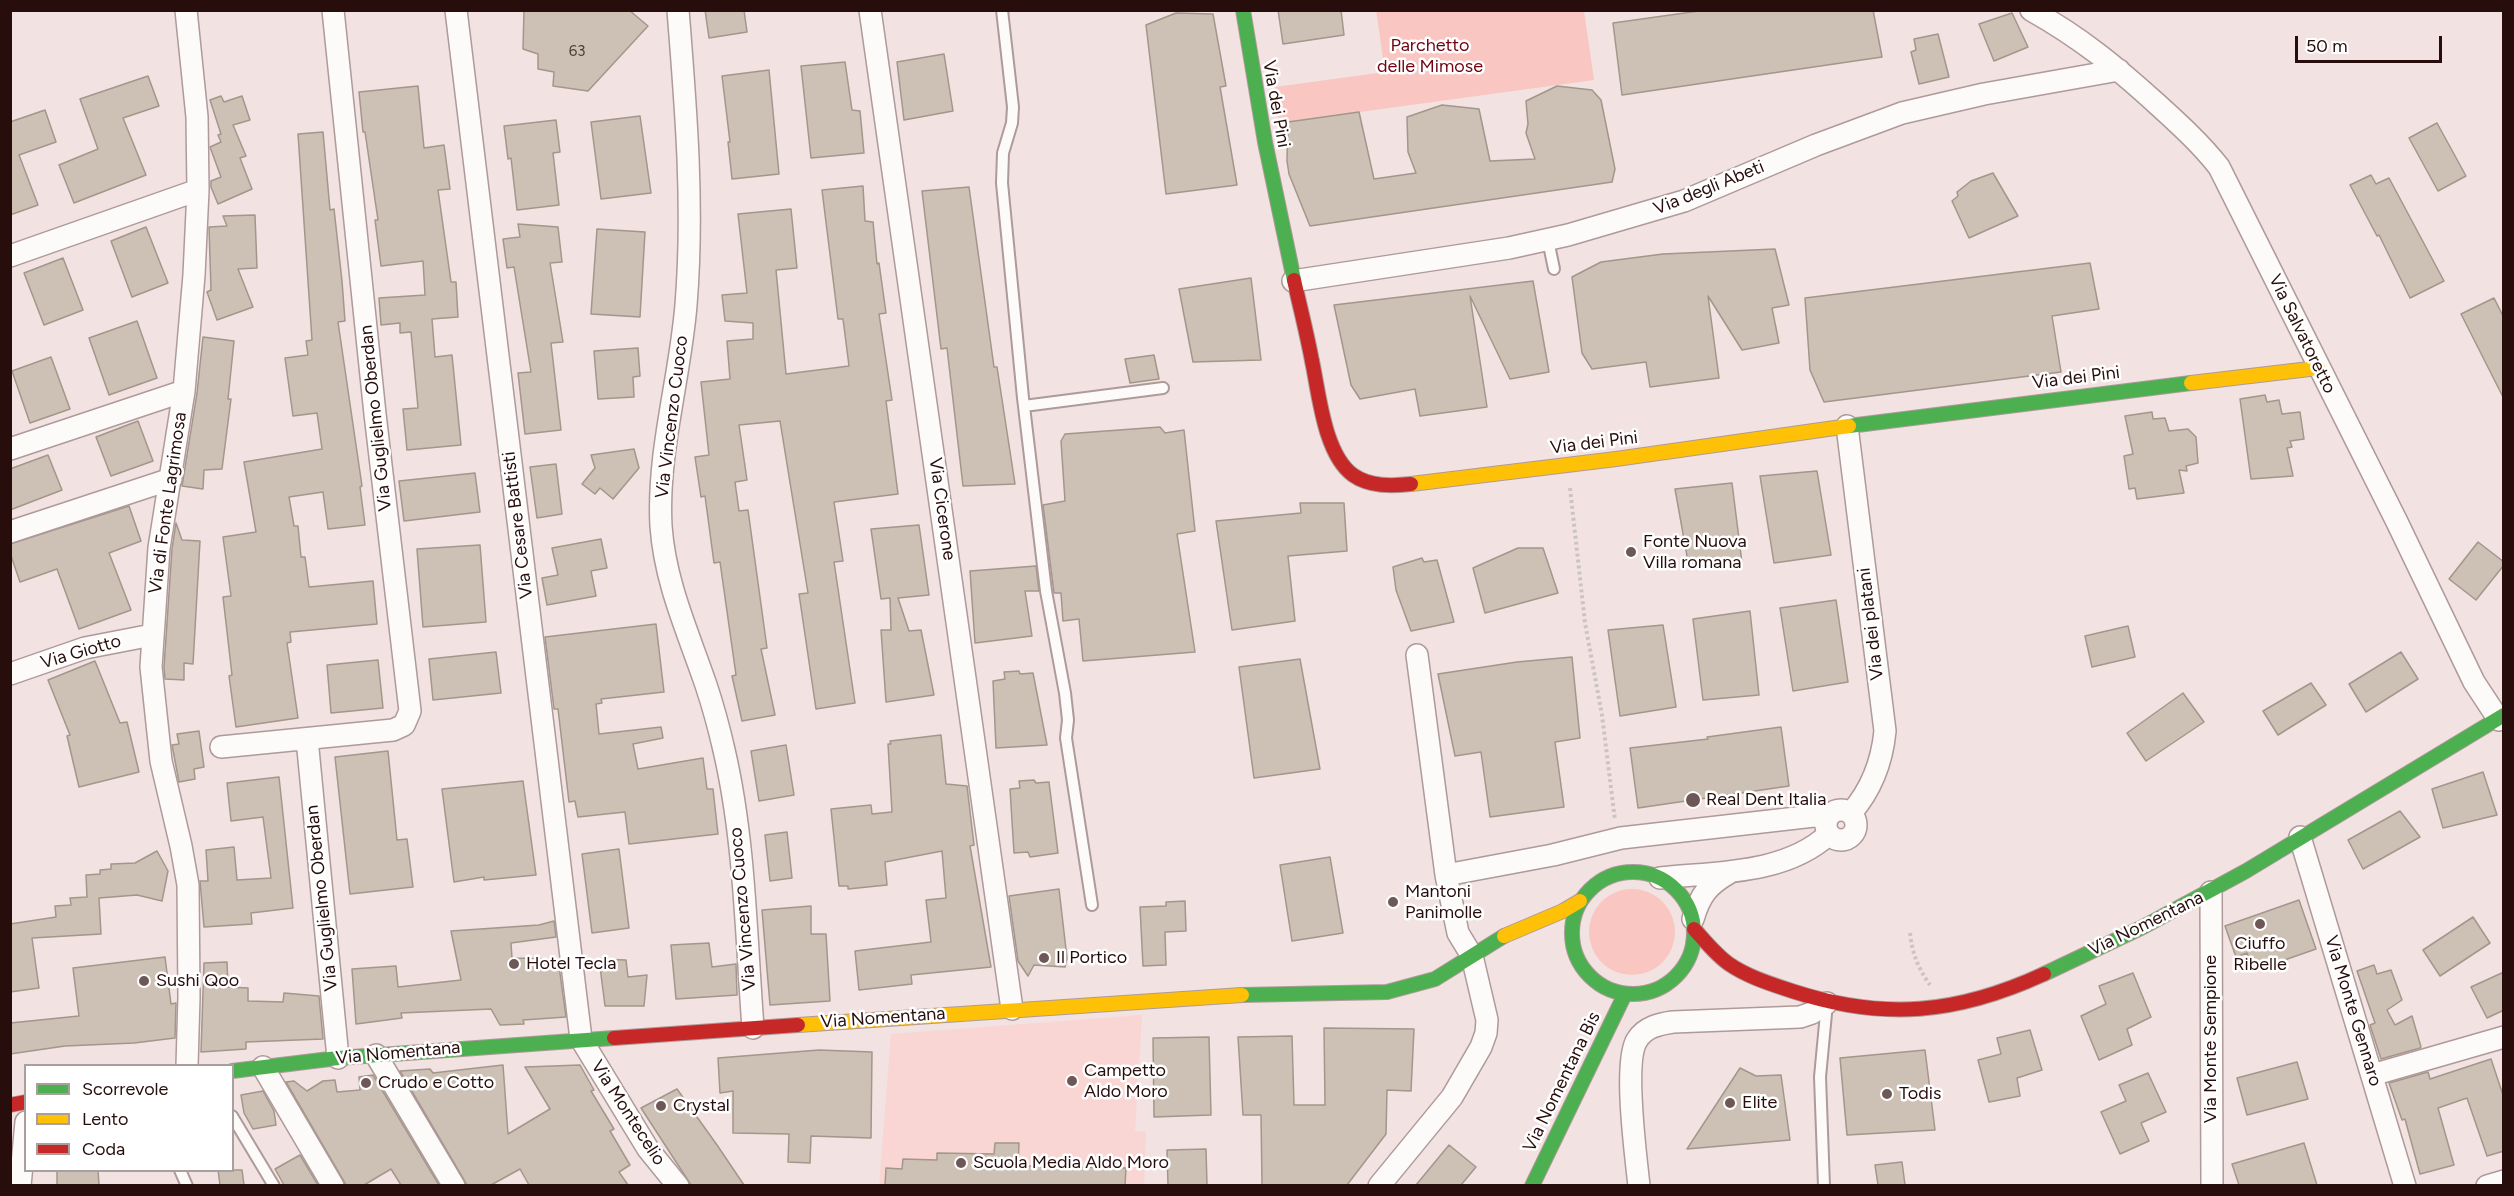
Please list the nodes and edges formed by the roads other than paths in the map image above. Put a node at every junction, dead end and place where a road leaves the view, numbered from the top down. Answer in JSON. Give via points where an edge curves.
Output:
{"nodes":[{"id":1,"x":186,"y":10,"type":"edge"},
{"id":2,"x":333,"y":10,"type":"edge"},
{"id":3,"x":456,"y":10,"type":"edge"},
{"id":4,"x":678,"y":10,"type":"edge"},
{"id":5,"x":870,"y":10,"type":"edge"},
{"id":6,"x":1002,"y":10,"type":"edge"},
{"id":7,"x":1243,"y":10,"type":"edge"},
{"id":8,"x":2031,"y":10,"type":"edge"},
{"id":9,"x":2119,"y":70,"type":"junction"},
{"id":10,"x":198,"y":190,"type":"junction"},
{"id":11,"x":1548,"y":240,"type":"junction"},
{"id":12,"x":10,"y":256,"type":"edge"},
{"id":13,"x":1554,"y":269,"type":"dead end"},
{"id":14,"x":1293,"y":281,"type":"junction"},
{"id":15,"x":2318,"y":368,"type":"junction"},
{"id":16,"x":1163,"y":388,"type":"dead end"},
{"id":17,"x":184,"y":391,"type":"junction"},
{"id":18,"x":1024,"y":406,"type":"junction"},
{"id":19,"x":1847,"y":426,"type":"junction"},
{"id":20,"x":10,"y":449,"type":"edge"},
{"id":21,"x":171,"y":479,"type":"junction"},
{"id":22,"x":10,"y":532,"type":"edge"},
{"id":23,"x":152,"y":635,"type":"junction"},
{"id":24,"x":1417,"y":655,"type":"dead end"},
{"id":25,"x":10,"y":674,"type":"edge"},
{"id":26,"x":2502,"y":724,"type":"edge"},
{"id":27,"x":307,"y":739,"type":"junction"},
{"id":28,"x":221,"y":747,"type":"dead end"},
{"id":29,"x":1828,"y":826,"type":"junction"},
{"id":30,"x":2300,"y":837,"type":"junction"},
{"id":31,"x":1730,"y":873,"type":"junction"},
{"id":32,"x":1446,"y":875,"type":"junction"},
{"id":33,"x":1660,"y":878,"type":"junction"},
{"id":34,"x":2211,"y":892,"type":"junction"},
{"id":35,"x":1580,"y":901,"type":"junction"},
{"id":36,"x":1092,"y":905,"type":"dead end"},
{"id":37,"x":1694,"y":924,"type":"junction"},
{"id":38,"x":1518,"y":929,"type":"junction"},
{"id":39,"x":1543,"y":935,"type":"dead end"},
{"id":40,"x":1557,"y":941,"type":"dead end"},
{"id":41,"x":1574,"y":952,"type":"junction"},
{"id":42,"x":1472,"y":956,"type":"junction"},
{"id":43,"x":1695,"y":973,"type":"dead end"},
{"id":44,"x":1715,"y":974,"type":"dead end"},
{"id":45,"x":1754,"y":978,"type":"junction"},
{"id":46,"x":1673,"y":980,"type":"junction"},
{"id":47,"x":1625,"y":994,"type":"junction"},
{"id":48,"x":1827,"y":1003,"type":"junction"},
{"id":49,"x":1012,"y":1009,"type":"junction"},
{"id":50,"x":753,"y":1028,"type":"junction"},
{"id":51,"x":2504,"y":1037,"type":"edge"},
{"id":52,"x":580,"y":1039,"type":"junction"},
{"id":53,"x":376,"y":1055,"type":"junction"},
{"id":54,"x":338,"y":1058,"type":"junction"},
{"id":55,"x":187,"y":1064,"type":"edge"},
{"id":56,"x":262,"y":1067,"type":"junction"},
{"id":57,"x":234,"y":1071,"type":"edge"},
{"id":58,"x":2372,"y":1075,"type":"junction"},
{"id":59,"x":234,"y":1119,"type":"edge"},
{"id":60,"x":24,"y":1143,"type":"edge"},
{"id":61,"x":2504,"y":1181,"type":"edge"},
{"id":62,"x":20,"y":1185,"type":"edge"},
{"id":63,"x":274,"y":1185,"type":"edge"},
{"id":64,"x":333,"y":1185,"type":"edge"},
{"id":65,"x":454,"y":1185,"type":"edge"},
{"id":66,"x":678,"y":1185,"type":"edge"},
{"id":67,"x":1379,"y":1185,"type":"edge"},
{"id":68,"x":1532,"y":1185,"type":"edge"},
{"id":69,"x":1639,"y":1185,"type":"edge"},
{"id":70,"x":1824,"y":1185,"type":"edge"},
{"id":71,"x":2212,"y":1185,"type":"edge"},
{"id":72,"x":2405,"y":1185,"type":"edge"},
{"id":73,"x":2487,"y":1185,"type":"edge"}],
"edges":[{"from":1,"to":10,"type":"street","name":"Via di Fonte Lagrimosa","via":[[196,93]]},
{"from":2,"to":27,"type":"street","name":"Via Guglielmo Oberdan","via":[[410,711],[404,725],[393,730]]},
{"from":3,"to":52,"type":"street","name":"Via Cesare Battisti"},
{"from":4,"to":50,"type":"street","name":"Via Vincenzo Cuoco","via":[[688,139],[688,272],[680,361],[664,460],[662,528],[670,584],[711,699],[730,780]]},
{"from":5,"to":49,"type":"street","name":"Via Cicerone"},
{"from":6,"to":18,"type":"lane","via":[[1013,107],[1003,153],[1002,183]]},
{"from":7,"to":14,"type":"street","name":"Via dei Pini","via":[[1259,115]]},
{"from":8,"to":9,"type":"street","name":"Via Salvatoretto","via":[[2076,37]]},
{"from":9,"to":11,"type":"street","name":"Via degli Abeti","via":[[1902,113],[1684,201]]},
{"from":9,"to":15,"type":"street","name":"Via Salvatoretto","via":[[2197,141],[2219,167]]},
{"from":10,"to":12,"type":"street"},
{"from":10,"to":17,"type":"street","name":"Via di Fonte Lagrimosa"},
{"from":11,"to":13,"type":"lane"},
{"from":11,"to":14,"type":"street","name":"Via degli Abeti"},
{"from":14,"to":19,"type":"street","name":"Via dei Pini","via":[[1335,450],[1346,469],[1371,482],[1417,484]]},
{"from":15,"to":19,"type":"street","name":"Via dei Pini"},
{"from":15,"to":26,"type":"street","name":"Via Salvatoretto","via":[[2474,682]]},
{"from":16,"to":18,"type":"lane"},
{"from":17,"to":20,"type":"street"},
{"from":17,"to":21,"type":"street","name":"Via di Fonte Lagrimosa"},
{"from":18,"to":36,"type":"lane","via":[[1046,591],[1065,693],[1066,738]]},
{"from":19,"to":29,"type":"street","name":"Via dei platani","via":[[1885,731],[1870,786],[1851,813],[1857,826],[1850,838],[1837,840]]},
{"from":21,"to":22,"type":"street"},
{"from":21,"to":23,"type":"street","name":"Via di Fonte Lagrimosa","via":[[159,548]]},
{"from":23,"to":25,"type":"street","name":"Via Giotto","via":[[85,648]]},
{"from":23,"to":55,"type":"street","name":"Via di Fonte Lagrimosa","via":[[157,739],[188,885]]},
{"from":24,"to":32,"type":"street"},
{"from":26,"to":30,"type":"street","name":"Via Nomentana"},
{"from":27,"to":28,"type":"street","name":"Via Guglielmo Oberdan"},
{"from":27,"to":54,"type":"street","name":"Via Guglielmo Oberdan"},
{"from":29,"to":31,"type":"street","via":[[1798,855]]},
{"from":29,"to":32,"type":"street","via":[[1814,816],[1621,837],[1553,855]]},
{"from":30,"to":34,"type":"street","name":"Via Nomentana"},
{"from":30,"to":58,"type":"street","name":"Via Monte Gennaro"},
{"from":31,"to":33,"type":"street"},
{"from":31,"to":37,"type":"street","via":[[1704,891]]},
{"from":32,"to":42,"type":"street","via":[[1458,933]]},
{"from":33,"to":35,"type":"street","via":[[1638,872],[1615,874],[1589,889]]},
{"from":33,"to":37,"type":"street","via":[[1686,902]]},
{"from":34,"to":48,"type":"street","name":"Via Nomentana","via":[[2085,955],[1985,998],[1901,1011]]},
{"from":34,"to":71,"type":"street","name":"Via Monte Sempione"},
{"from":35,"to":38,"type":"street","name":"Via Nomentana"},
{"from":35,"to":41,"type":"street","via":[[1573,917]]},
{"from":37,"to":45,"type":"street","name":"Via Nomentana","via":[[1728,963]]},
{"from":37,"to":46,"type":"street","via":[[1693,948]]},
{"from":38,"to":39,"type":"street"},
{"from":38,"to":42,"type":"street","name":"Via Nomentana"},
{"from":40,"to":41,"type":"street"},
{"from":41,"to":47,"type":"street","via":[[1594,981]]},
{"from":42,"to":49,"type":"street","name":"Via Nomentana","via":[[1427,982],[1387,992],[1219,995]]},
{"from":42,"to":67,"type":"street","via":[[1487,1014],[1484,1040],[1452,1097]]},
{"from":43,"to":46,"type":"street"},
{"from":44,"to":45,"type":"street","name":"Via Nomentana"},
{"from":45,"to":48,"type":"street","name":"Via Nomentana"},
{"from":46,"to":47,"type":"street","via":[[1640,994]]},
{"from":47,"to":68,"type":"street","name":"Via Nomentana Bis"},
{"from":48,"to":69,"type":"street","via":[[1800,1017],[1673,1022],[1656,1025],[1642,1034],[1634,1048],[1631,1070]]},
{"from":48,"to":70,"type":"lane","via":[[1820,1077]]},
{"from":49,"to":50,"type":"street","name":"Via Nomentana"},
{"from":50,"to":52,"type":"street","name":"Via Nomentana"},
{"from":51,"to":58,"type":"street"},
{"from":52,"to":53,"type":"street","name":"Via Nomentana"},
{"from":52,"to":66,"type":"street","name":"Via Montecelio","via":[[648,1149]]},
{"from":53,"to":54,"type":"street","name":"Via Nomentana"},
{"from":53,"to":65,"type":"street"},
{"from":54,"to":56,"type":"street","name":"Via Nomentana"},
{"from":56,"to":57,"type":"street","name":"Via Nomentana"},
{"from":56,"to":64,"type":"street"},
{"from":58,"to":72,"type":"street","name":"Via Monte Gennaro"},
{"from":59,"to":63,"type":"lane"},
{"from":60,"to":62,"type":"street"},
{"from":61,"to":73,"type":"street"}]}
